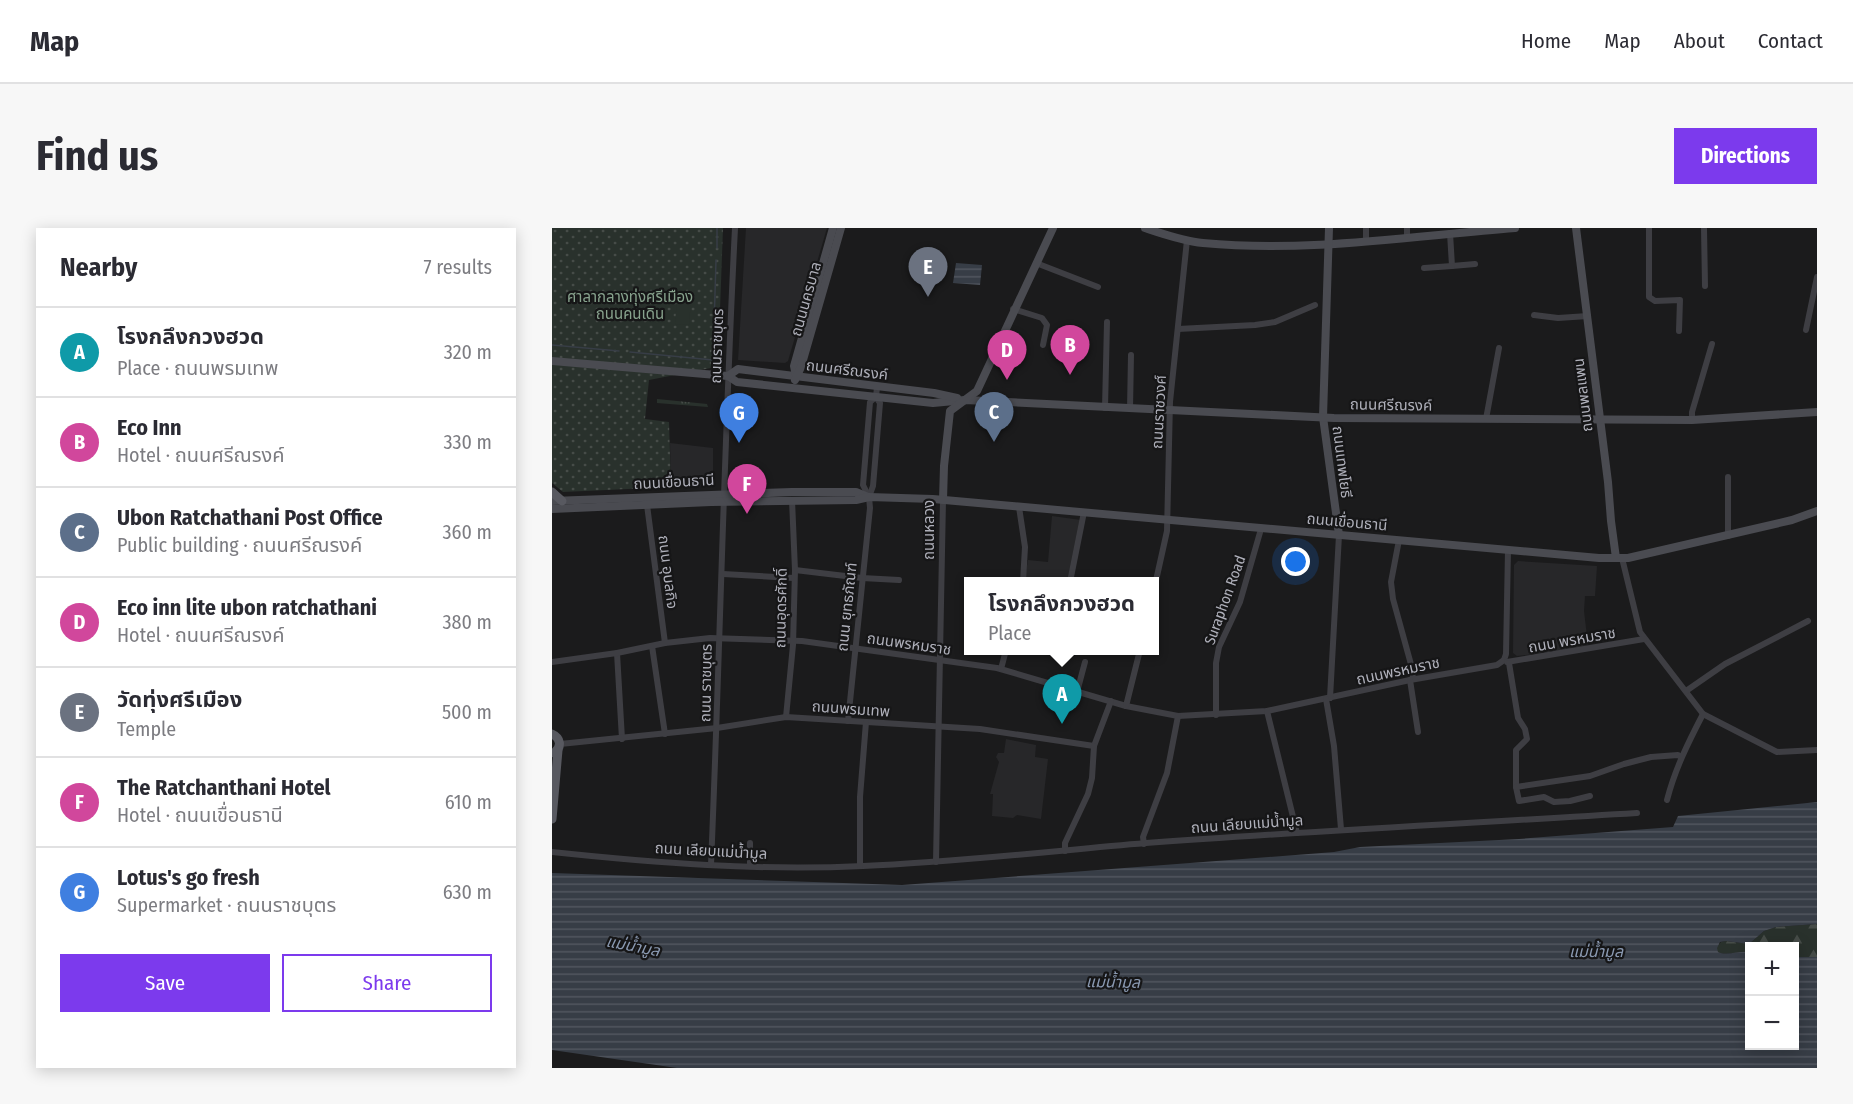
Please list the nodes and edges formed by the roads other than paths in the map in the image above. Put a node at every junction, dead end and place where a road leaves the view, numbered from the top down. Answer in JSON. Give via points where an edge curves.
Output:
{"nodes":[{"id":1,"x":735,"y":228,"type":"edge"},
{"id":2,"x":833,"y":228,"type":"edge"},
{"id":3,"x":841,"y":228,"type":"edge"},
{"id":4,"x":1053,"y":228,"type":"edge"},
{"id":5,"x":1145,"y":228,"type":"edge"},
{"id":6,"x":1329,"y":228,"type":"edge"},
{"id":7,"x":1366,"y":228,"type":"edge"},
{"id":8,"x":1515,"y":228,"type":"edge"},
{"id":9,"x":1576,"y":228,"type":"edge"},
{"id":10,"x":1649,"y":228,"type":"edge"},
{"id":11,"x":1704,"y":228,"type":"edge"},
{"id":12,"x":1468,"y":230,"type":"edge"},
{"id":13,"x":1407,"y":233,"type":"edge"},
{"id":14,"x":1450,"y":233,"type":"junction"},
{"id":15,"x":1187,"y":240,"type":"junction"},
{"id":16,"x":1366,"y":241,"type":"junction"},
{"id":17,"x":1328,"y":244,"type":"junction"},
{"id":18,"x":829,"y":255,"type":"junction"},
{"id":19,"x":1036,"y":263,"type":"junction"},
{"id":20,"x":1474,"y":264,"type":"dead end"},
{"id":21,"x":1452,"y":266,"type":"junction"},
{"id":22,"x":1424,"y":268,"type":"dead end"},
{"id":23,"x":1817,"y":277,"type":"edge"},
{"id":24,"x":1705,"y":286,"type":"dead end"},
{"id":25,"x":1098,"y":287,"type":"dead end"},
{"id":26,"x":1315,"y":305,"type":"dead end"},
{"id":27,"x":1013,"y":309,"type":"junction"},
{"id":28,"x":1534,"y":315,"type":"dead end"},
{"id":29,"x":1587,"y":316,"type":"junction"},
{"id":30,"x":1107,"y":322,"type":"dead end"},
{"id":31,"x":1178,"y":329,"type":"junction"},
{"id":32,"x":1806,"y":330,"type":"dead end"},
{"id":33,"x":1679,"y":331,"type":"dead end"},
{"id":34,"x":1712,"y":344,"type":"dead end"},
{"id":35,"x":1043,"y":345,"type":"dead end"},
{"id":36,"x":1499,"y":348,"type":"dead end"},
{"id":37,"x":1131,"y":355,"type":"dead end"},
{"id":38,"x":552,"y":361,"type":"edge"},
{"id":39,"x":728,"y":376,"type":"junction"},
{"id":40,"x":796,"y":377,"type":"junction"},
{"id":41,"x":794,"y":388,"type":"junction"},
{"id":42,"x":877,"y":392,"type":"junction"},
{"id":43,"x":965,"y":400,"type":"junction"},
{"id":44,"x":1105,"y":408,"type":"junction"},
{"id":45,"x":1130,"y":409,"type":"junction"},
{"id":46,"x":1170,"y":410,"type":"junction"},
{"id":47,"x":1817,"y":412,"type":"edge"},
{"id":48,"x":1323,"y":417,"type":"junction"},
{"id":49,"x":1486,"y":419,"type":"junction"},
{"id":50,"x":1599,"y":419,"type":"junction"},
{"id":51,"x":1692,"y":420,"type":"junction"},
{"id":52,"x":1728,"y":477,"type":"dead end"},
{"id":53,"x":552,"y":492,"type":"edge"},
{"id":54,"x":792,"y":496,"type":"junction"},
{"id":55,"x":869,"y":497,"type":"junction"},
{"id":56,"x":724,"y":498,"type":"junction"},
{"id":57,"x":943,"y":500,"type":"junction"},
{"id":58,"x":557,"y":501,"type":"edge"},
{"id":59,"x":646,"y":501,"type":"junction"},
{"id":60,"x":1019,"y":507,"type":"junction"},
{"id":61,"x":552,"y":509,"type":"edge"},
{"id":62,"x":1817,"y":511,"type":"edge"},
{"id":63,"x":1084,"y":512,"type":"junction"},
{"id":64,"x":1167,"y":520,"type":"junction"},
{"id":65,"x":1261,"y":529,"type":"junction"},
{"id":66,"x":1339,"y":535,"type":"junction"},
{"id":67,"x":1728,"y":536,"type":"junction"},
{"id":68,"x":1399,"y":540,"type":"junction"},
{"id":69,"x":1508,"y":550,"type":"junction"},
{"id":70,"x":1619,"y":558,"type":"junction"},
{"id":71,"x":795,"y":570,"type":"junction"},
{"id":72,"x":723,"y":574,"type":"junction"},
{"id":73,"x":1023,"y":577,"type":"edge"},
{"id":74,"x":1071,"y":577,"type":"edge"},
{"id":75,"x":1157,"y":577,"type":"edge"},
{"id":76,"x":794,"y":578,"type":"junction"},
{"id":77,"x":862,"y":578,"type":"junction"},
{"id":78,"x":899,"y":580,"type":"dead end"},
{"id":79,"x":1808,"y":621,"type":"dead end"},
{"id":80,"x":719,"y":639,"type":"junction"},
{"id":81,"x":1644,"y":639,"type":"junction"},
{"id":82,"x":794,"y":640,"type":"junction"},
{"id":83,"x":665,"y":643,"type":"junction"},
{"id":84,"x":652,"y":646,"type":"junction"},
{"id":85,"x":854,"y":649,"type":"junction"},
{"id":86,"x":617,"y":653,"type":"junction"},
{"id":87,"x":1005,"y":655,"type":"edge"},
{"id":88,"x":1139,"y":655,"type":"edge"},
{"id":89,"x":940,"y":661,"type":"junction"},
{"id":90,"x":552,"y":662,"type":"edge"},
{"id":91,"x":1085,"y":662,"type":"dead end"},
{"id":92,"x":1506,"y":662,"type":"junction"},
{"id":93,"x":1001,"y":669,"type":"junction"},
{"id":94,"x":1411,"y":679,"type":"junction"},
{"id":95,"x":1686,"y":691,"type":"junction"},
{"id":96,"x":1077,"y":692,"type":"junction"},
{"id":97,"x":1328,"y":699,"type":"junction"},
{"id":98,"x":1111,"y":701,"type":"junction"},
{"id":99,"x":1126,"y":706,"type":"junction"},
{"id":100,"x":1267,"y":711,"type":"junction"},
{"id":101,"x":1702,"y":714,"type":"junction"},
{"id":102,"x":1216,"y":715,"type":"junction"},
{"id":103,"x":1178,"y":716,"type":"junction"},
{"id":104,"x":786,"y":717,"type":"junction"},
{"id":105,"x":848,"y":721,"type":"junction"},
{"id":106,"x":866,"y":722,"type":"junction"},
{"id":107,"x":938,"y":727,"type":"junction"},
{"id":108,"x":717,"y":728,"type":"junction"},
{"id":109,"x":1418,"y":732,"type":"dead end"},
{"id":110,"x":552,"y":734,"type":"edge"},
{"id":111,"x":665,"y":734,"type":"junction"},
{"id":112,"x":622,"y":739,"type":"junction"},
{"id":113,"x":1094,"y":746,"type":"junction"},
{"id":114,"x":556,"y":749,"type":"edge"},
{"id":115,"x":1817,"y":750,"type":"edge"},
{"id":116,"x":1681,"y":757,"type":"junction"},
{"id":117,"x":1516,"y":787,"type":"junction"},
{"id":118,"x":1590,"y":796,"type":"dead end"},
{"id":119,"x":1667,"y":800,"type":"dead end"},
{"id":120,"x":1637,"y":813,"type":"dead end"},
{"id":121,"x":552,"y":817,"type":"edge"},
{"id":122,"x":1341,"y":829,"type":"junction"},
{"id":123,"x":1297,"y":833,"type":"junction"},
{"id":124,"x":750,"y":843,"type":"dead end"},
{"id":125,"x":1144,"y":844,"type":"junction"},
{"id":126,"x":1065,"y":851,"type":"junction"},
{"id":127,"x":552,"y":852,"type":"edge"},
{"id":128,"x":936,"y":862,"type":"junction"},
{"id":129,"x":711,"y":865,"type":"junction"},
{"id":130,"x":750,"y":866,"type":"junction"},
{"id":131,"x":860,"y":866,"type":"junction"}],
"edges":[{"from":1,"to":39,"type":"street","name":"ถนนราชบุตร"},
{"from":2,"to":18,"type":"street","name":"ถนนนครบาล"},
{"from":3,"to":18,"type":"street","name":"ถนนนครบาล"},
{"from":4,"to":19,"type":"street","name":"ถนนหลวง"},
{"from":5,"to":15,"type":"street"},
{"from":6,"to":17,"type":"street","name":"ถนนเทพโยธี"},
{"from":7,"to":16,"type":"street"},
{"from":8,"to":12,"type":"street"},
{"from":9,"to":29,"type":"street","name":"ถนนพลแพน"},
{"from":10,"to":33,"type":"street","via":[[1649,297],[1655,301],[1680,300]]},
{"from":11,"to":24,"type":"street"},
{"from":12,"to":14,"type":"street"},
{"from":13,"to":14,"type":"street"},
{"from":13,"to":16,"type":"street"},
{"from":14,"to":21,"type":"street"},
{"from":15,"to":17,"type":"street"},
{"from":15,"to":31,"type":"street","name":"ถนนราชวงศ์"},
{"from":16,"to":17,"type":"street"},
{"from":17,"to":48,"type":"street","name":"ถนนเทพโยธี"},
{"from":18,"to":40,"type":"street","name":"ถนนนครบาล"},
{"from":19,"to":25,"type":"street"},
{"from":19,"to":27,"type":"street","name":"ถนนหลวง"},
{"from":20,"to":21,"type":"street"},
{"from":21,"to":22,"type":"street"},
{"from":23,"to":32,"type":"street"},
{"from":26,"to":31,"type":"street","via":[[1275,322]]},
{"from":27,"to":35,"type":"street","via":[[1042,318],[1047,325]]},
{"from":27,"to":43,"type":"street","name":"ถนนหลวง","via":[[977,391]]},
{"from":28,"to":29,"type":"street"},
{"from":29,"to":50,"type":"street","name":"ถนนพลแพน"},
{"from":30,"to":44,"type":"street"},
{"from":31,"to":46,"type":"street","name":"ถนนราชวงศ์"},
{"from":34,"to":51,"type":"street"},
{"from":36,"to":49,"type":"street"},
{"from":37,"to":45,"type":"street"},
{"from":38,"to":39,"type":"street","name":"ถนนศรีณรงค์"},
{"from":39,"to":40,"type":"street","name":"ถนนศรีณรงค์","via":[[738,369]]},
{"from":39,"to":41,"type":"street","name":"ถนนศรีณรงค์","via":[[737,382]]},
{"from":39,"to":56,"type":"street","name":"ถนนราชบุตร"},
{"from":40,"to":41,"type":"street","name":"ถนนนครบาล"},
{"from":40,"to":42,"type":"street","name":"ถนนศรีณรงค์"},
{"from":41,"to":42,"type":"street","name":"ถนนศรีณรงค์"},
{"from":42,"to":43,"type":"street","name":"ถนนศรีณรงค์","via":[[934,393]]},
{"from":42,"to":55,"type":"street","name":"ถนน ยุทธภัณฑ์","via":[[870,402],[863,485]]},
{"from":43,"to":44,"type":"street","name":"ถนนศรีณรงค์"},
{"from":43,"to":57,"type":"street","name":"ถนนหลวง","via":[[950,411]]},
{"from":44,"to":45,"type":"street","name":"ถนนศรีณรงค์"},
{"from":45,"to":46,"type":"street","name":"ถนนศรีณรงค์"},
{"from":46,"to":48,"type":"street","name":"ถนนศรีณรงค์"},
{"from":46,"to":64,"type":"street","name":"ถนนราชวงศ์"},
{"from":47,"to":51,"type":"street","name":"ถนนศรีณรงค์"},
{"from":48,"to":49,"type":"street","name":"ถนนศรีณรงค์"},
{"from":48,"to":66,"type":"street","name":"ถนนเทพโยธี"},
{"from":49,"to":50,"type":"street","name":"ถนนศรีณรงค์"},
{"from":50,"to":51,"type":"street","name":"ถนนศรีณรงค์"},
{"from":50,"to":70,"type":"street","name":"ถนนพลแพน"},
{"from":52,"to":67,"type":"street"},
{"from":53,"to":58,"type":"main road"},
{"from":54,"to":55,"type":"street","name":"ถนนเขื่อนธานี","via":[[856,492]]},
{"from":54,"to":56,"type":"street","name":"ถนนเขื่อนธานี"},
{"from":54,"to":71,"type":"street","name":"ถนนอุดรศักดิ์"},
{"from":55,"to":57,"type":"street","name":"ถนนเขื่อนธานี"},
{"from":55,"to":77,"type":"street","name":"ถนน ยุทธภัณฑ์"},
{"from":56,"to":59,"type":"street","name":"ถนนเขื่อนธานี"},
{"from":56,"to":72,"type":"street","name":"ถนน ราชบุตร"},
{"from":57,"to":60,"type":"street","name":"ถนนเขื่อนธานี"},
{"from":57,"to":89,"type":"street","name":"ถนนหลวง"},
{"from":58,"to":59,"type":"street","name":"ถนนเขื่อนธานี"},
{"from":59,"to":61,"type":"street","name":"ถนนเขื่อนธานี"},
{"from":59,"to":83,"type":"street","name":"ถนน อุบลกิจ"},
{"from":60,"to":63,"type":"street","name":"ถนนเขื่อนธานี"},
{"from":60,"to":73,"type":"street","via":[[1025,547]]},
{"from":62,"to":67,"type":"street","name":"ถนนเขื่อนธานี"},
{"from":63,"to":64,"type":"street","name":"ถนนเขื่อนธานี"},
{"from":63,"to":74,"type":"street"},
{"from":64,"to":65,"type":"street","name":"ถนนเขื่อนธานี"},
{"from":64,"to":75,"type":"street","name":"ถนนราชวงศ์"},
{"from":65,"to":66,"type":"street","name":"ถนนเขื่อนธานี"},
{"from":65,"to":102,"type":"street","name":"Suraphon Road","via":[[1240,602],[1219,647]]},
{"from":66,"to":68,"type":"street","name":"ถนนเขื่อนธานี"},
{"from":66,"to":97,"type":"street","name":"ถนนเทพโยธี"},
{"from":67,"to":70,"type":"street","name":"ถนนเขื่อนธานี"},
{"from":68,"to":69,"type":"street","name":"ถนนเขื่อนธานี"},
{"from":68,"to":94,"type":"street","via":[[1391,582],[1412,668]]},
{"from":69,"to":70,"type":"street","name":"ถนนเขื่อนธานี"},
{"from":69,"to":92,"type":"street"},
{"from":70,"to":81,"type":"street"},
{"from":71,"to":76,"type":"street","name":"ถนนอุดรศักดิ์"},
{"from":71,"to":77,"type":"street"},
{"from":72,"to":76,"type":"street"},
{"from":72,"to":80,"type":"street","name":"ถนน ราชบุตร"},
{"from":76,"to":82,"type":"street","name":"ถนนอุดรศักดิ์"},
{"from":77,"to":78,"type":"street"},
{"from":77,"to":85,"type":"street","name":"ถนน ยุทธภัณฑ์"},
{"from":79,"to":95,"type":"street","via":[[1725,664]]},
{"from":80,"to":82,"type":"street","name":"ถนนพรหมราช"},
{"from":80,"to":83,"type":"street","name":"ถนนพรหมราช"},
{"from":80,"to":108,"type":"street","name":"ถนน ราชบุตร"},
{"from":81,"to":92,"type":"street","name":"ถนน พรหมราช"},
{"from":81,"to":95,"type":"street"},
{"from":82,"to":85,"type":"street","name":"ถนนพรหมราช"},
{"from":82,"to":104,"type":"street","name":"ถนนอุดรศักดิ์"},
{"from":83,"to":84,"type":"street","name":"ถนนพรหมราช"},
{"from":84,"to":86,"type":"street","name":"ถนนพรหมราช"},
{"from":84,"to":111,"type":"street"},
{"from":85,"to":89,"type":"street","name":"ถนนพรหมราช"},
{"from":85,"to":105,"type":"street","name":"ถนน ยุทธภัณฑ์"},
{"from":86,"to":90,"type":"street","name":"ถนนพรหมราช"},
{"from":86,"to":112,"type":"street"},
{"from":87,"to":93,"type":"street"},
{"from":88,"to":99,"type":"street"},
{"from":89,"to":93,"type":"street","name":"ถนนพรหมราช"},
{"from":89,"to":107,"type":"street","name":"ถนนหลวง"},
{"from":91,"to":96,"type":"street"},
{"from":92,"to":94,"type":"street","name":"ถนนพรหมราช"},
{"from":92,"to":117,"type":"street","via":[[1527,740],[1516,750]]},
{"from":93,"to":96,"type":"street","name":"ถนนพรหมราช"},
{"from":94,"to":97,"type":"street","name":"ถนนพรหมราช"},
{"from":94,"to":109,"type":"street"},
{"from":95,"to":101,"type":"street"},
{"from":96,"to":98,"type":"street","name":"ถนนพรหมราช"},
{"from":97,"to":100,"type":"street","name":"ถนนพรหมราช"},
{"from":97,"to":122,"type":"street","name":"ถนนเทพโยธี"},
{"from":98,"to":99,"type":"street","name":"ถนนพรหมราช"},
{"from":98,"to":113,"type":"street"},
{"from":99,"to":103,"type":"street","name":"ถนนพรหมราช"},
{"from":100,"to":102,"type":"street","name":"ถนนพรหมราช"},
{"from":100,"to":123,"type":"street"},
{"from":101,"to":115,"type":"street","via":[[1777,752]]},
{"from":101,"to":116,"type":"street"},
{"from":102,"to":103,"type":"street","name":"ถนนพรหมราช"},
{"from":103,"to":125,"type":"street","via":[[1167,773],[1143,837]]},
{"from":104,"to":105,"type":"street","name":"ถนนพรมเทพ"},
{"from":104,"to":108,"type":"street","name":"ถนนพรมเทพ"},
{"from":105,"to":106,"type":"street","name":"ถนนพรมเทพ"},
{"from":106,"to":107,"type":"street","name":"ถนนพรมเทพ"},
{"from":106,"to":131,"type":"street"},
{"from":107,"to":113,"type":"street","name":"ถนนพรมเทพ","via":[[980,729]]},
{"from":107,"to":128,"type":"street","name":"ถนนหลวง"},
{"from":108,"to":111,"type":"street","name":"ถนนพรมเทพ"},
{"from":108,"to":129,"type":"street","name":"ถนน ราชบุตร"},
{"from":110,"to":114,"type":"main road","via":[[558,738]]},
{"from":111,"to":112,"type":"street","name":"ถนนพรมเทพ"},
{"from":112,"to":114,"type":"street","name":"ถนนพรมเทพ"},
{"from":113,"to":126,"type":"street","via":[[1088,794]]},
{"from":114,"to":121,"type":"main road"},
{"from":116,"to":117,"type":"street","via":[[1651,757],[1600,774]]},
{"from":116,"to":119,"type":"street"},
{"from":117,"to":118,"type":"street","via":[[1519,801],[1544,797],[1554,802],[1570,801]]},
{"from":120,"to":122,"type":"street","name":"ถนน เลียบแม่น้ำมูล"},
{"from":122,"to":123,"type":"street","name":"ถนน เลียบแม่น้ำมูล"},
{"from":123,"to":125,"type":"street","name":"ถนน เลียบแม่น้ำมูล"},
{"from":124,"to":130,"type":"street"},
{"from":125,"to":126,"type":"street","name":"ถนน เลียบแม่น้ำมูล"},
{"from":126,"to":128,"type":"street","name":"ถนน เลียบแม่น้ำมูล"},
{"from":127,"to":129,"type":"street","name":"ถนน เลียบแม่น้ำมูล"},
{"from":128,"to":131,"type":"street","name":"ถนน เลียบแม่น้ำมูล"},
{"from":129,"to":130,"type":"street","name":"ถนน เลียบแม่น้ำมูล"},
{"from":130,"to":131,"type":"street","name":"ถนน เลียบแม่น้ำมูล"}]}
